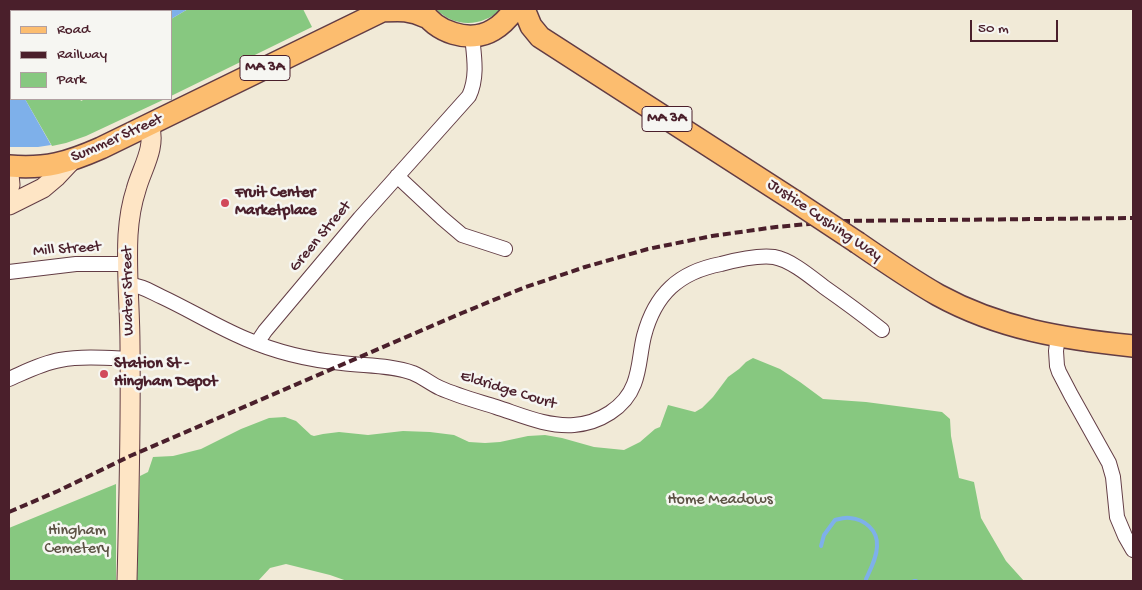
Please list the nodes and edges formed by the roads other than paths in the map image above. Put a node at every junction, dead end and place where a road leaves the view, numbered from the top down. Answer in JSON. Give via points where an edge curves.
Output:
{"nodes":[{"id":1,"x":516,"y":9,"type":"edge"},
{"id":2,"x":524,"y":9,"type":"edge"},
{"id":3,"x":383,"y":10,"type":"edge"},
{"id":4,"x":424,"y":13,"type":"edge"},
{"id":5,"x":482,"y":34,"type":"junction"},
{"id":6,"x":540,"y":37,"type":"junction"},
{"id":7,"x":150,"y":125,"type":"junction"},
{"id":8,"x":72,"y":160,"type":"junction"},
{"id":9,"x":9,"y":166,"type":"edge"},
{"id":10,"x":9,"y":174,"type":"edge"},
{"id":11,"x":397,"y":176,"type":"junction"},
{"id":12,"x":9,"y":188,"type":"edge"},
{"id":13,"x":9,"y":206,"type":"edge"},
{"id":14,"x":505,"y":249,"type":"dead end"},
{"id":15,"x":128,"y":264,"type":"junction"},
{"id":16,"x":9,"y":272,"type":"edge"},
{"id":17,"x":129,"y":285,"type":"junction"},
{"id":18,"x":882,"y":330,"type":"dead end"},
{"id":19,"x":1058,"y":336,"type":"junction"},
{"id":20,"x":257,"y":344,"type":"junction"},
{"id":21,"x":1133,"y":346,"type":"edge"},
{"id":22,"x":130,"y":359,"type":"junction"},
{"id":23,"x":9,"y":379,"type":"edge"},
{"id":24,"x":1133,"y":550,"type":"edge"},
{"id":25,"x":127,"y":581,"type":"edge"}],
"edges":[{"from":1,"to":5,"type":"main road","via":[[502,24]]},
{"from":2,"to":6,"type":"main road","name":"Justice Cushing Way","number":"MA 3A"},
{"from":3,"to":4,"type":"main road","name":"Summer Street","number":"MA 3A"},
{"from":3,"to":7,"type":"main road","name":"Summer Street","number":"MA 3A"},
{"from":4,"to":5,"type":"main road","number":"MA 3A","via":[[440,28],[460,35]]},
{"from":5,"to":6,"type":"main road","name":"Justice Cushing Way","number":"MA 3A","via":[[518,33]]},
{"from":5,"to":11,"type":"street","name":"Green Street","via":[[469,96]]},
{"from":6,"to":19,"type":"main road","name":"Justice Cushing Way","number":"MA 3A","bridge":true,"via":[[919,284],[977,313]]},
{"from":7,"to":8,"type":"main road","name":"Summer Street","number":"MA 3A"},
{"from":7,"to":15,"type":"main road","name":"Water Street","via":[[150,147],[131,207]]},
{"from":8,"to":9,"type":"main road","name":"Summer Street","number":"MA 3A","via":[[45,166]]},
{"from":8,"to":13,"type":"main road","via":[[43,188]]},
{"from":10,"to":12,"type":"main road"},
{"from":11,"to":14,"type":"street","via":[[459,232]]},
{"from":11,"to":20,"type":"street","name":"Green Street"},
{"from":15,"to":16,"type":"street","name":"Mill Street","via":[[76,264]]},
{"from":15,"to":17,"type":"main road","name":"Water Street"},
{"from":17,"to":20,"type":"street","via":[[178,304]]},
{"from":17,"to":22,"type":"main road","name":"Water Street"},
{"from":18,"to":20,"type":"street","name":"Eldridge Court","via":[[807,274],[778,258],[746,259],[706,267],[680,279],[656,307],[644,337],[634,384],[620,406],[596,420],[571,425],[544,422],[451,392],[404,370],[324,361]]},
{"from":19,"to":21,"type":"main road","name":"Justice Cushing Way","number":"MA 3A"},
{"from":19,"to":24,"type":"street","via":[[1059,372],[1109,463],[1117,517]]},
{"from":22,"to":23,"type":"street","via":[[60,360]]},
{"from":22,"to":25,"type":"main road","name":"Water Street"}]}
